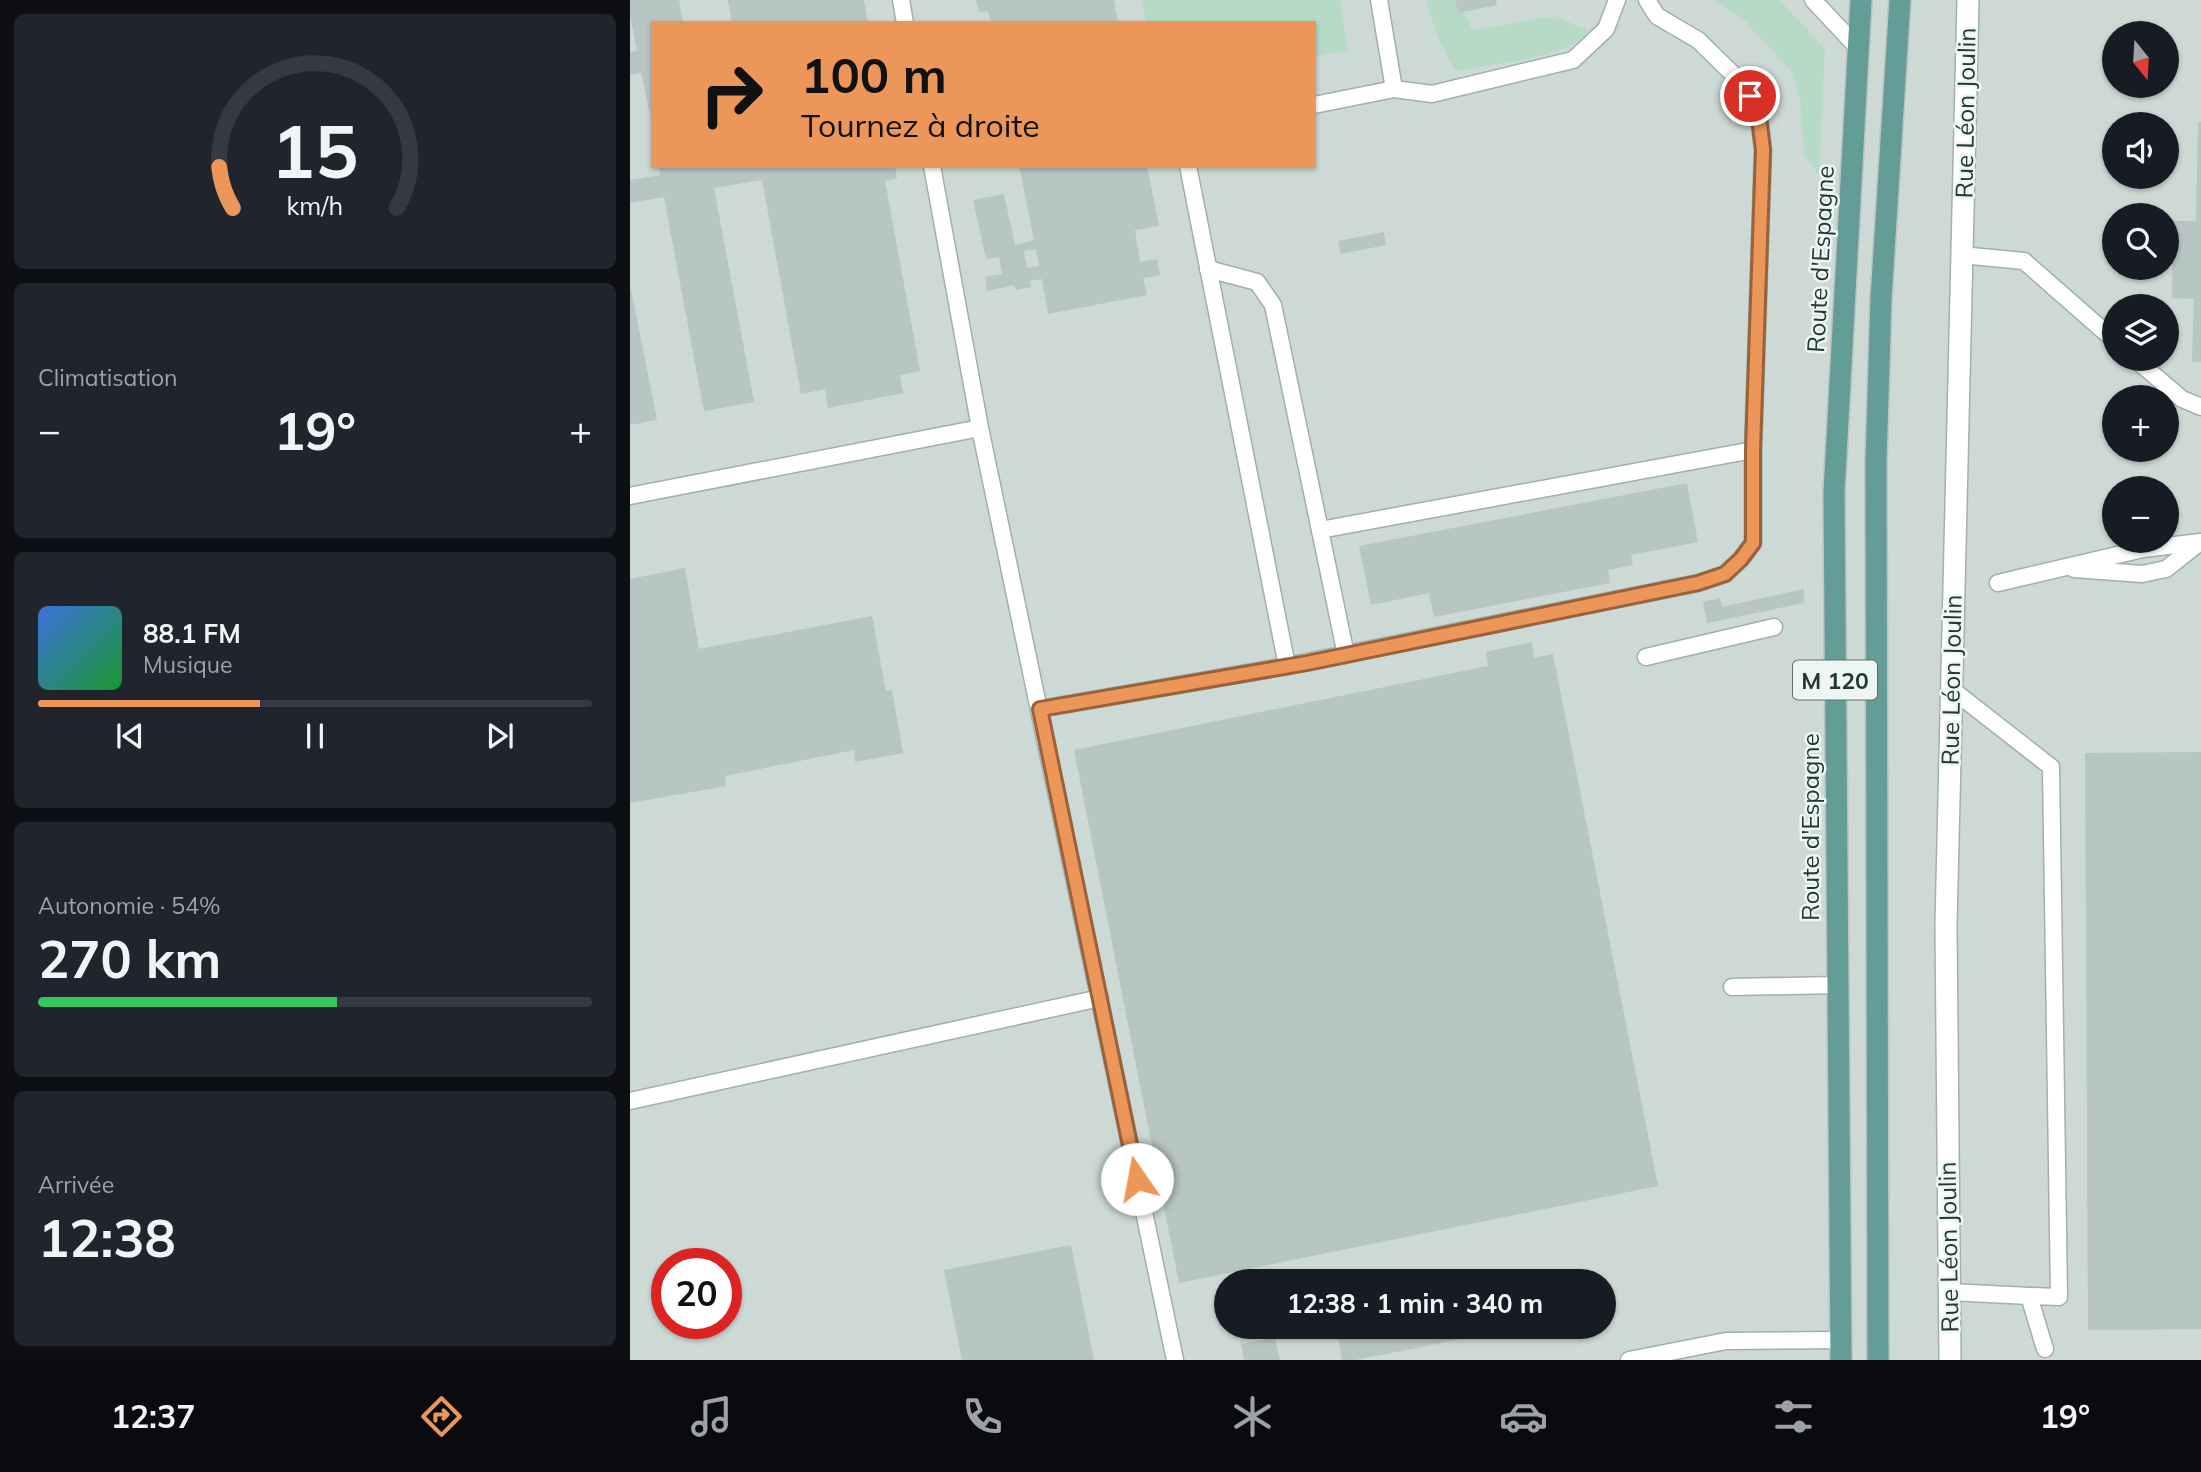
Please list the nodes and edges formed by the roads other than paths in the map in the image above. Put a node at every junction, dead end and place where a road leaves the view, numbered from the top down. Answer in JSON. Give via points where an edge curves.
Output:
{"nodes":[{"id":1,"x":901,"y":0,"type":"edge"},
{"id":2,"x":1379,"y":0,"type":"edge"},
{"id":3,"x":1616,"y":0,"type":"edge"},
{"id":4,"x":1647,"y":0,"type":"edge"},
{"id":5,"x":1813,"y":0,"type":"edge"},
{"id":6,"x":1861,"y":0,"type":"edge"},
{"id":7,"x":1900,"y":0,"type":"edge"},
{"id":8,"x":1968,"y":0,"type":"edge"},
{"id":9,"x":905,"y":21,"type":"edge"},
{"id":10,"x":1858,"y":48,"type":"junction"},
{"id":11,"x":1394,"y":89,"type":"junction"},
{"id":12,"x":1316,"y":105,"type":"edge"},
{"id":13,"x":932,"y":168,"type":"edge"},
{"id":14,"x":1188,"y":168,"type":"edge"},
{"id":15,"x":1961,"y":255,"type":"junction"},
{"id":16,"x":1208,"y":269,"type":"junction"},
{"id":17,"x":2102,"y":329,"type":"edge"},
{"id":18,"x":2149,"y":371,"type":"edge"},
{"id":19,"x":2201,"y":407,"type":"edge"},
{"id":20,"x":980,"y":428,"type":"junction"},
{"id":21,"x":1753,"y":450,"type":"junction"},
{"id":22,"x":630,"y":496,"type":"edge"},
{"id":23,"x":1320,"y":530,"type":"junction"},
{"id":24,"x":2201,"y":542,"type":"edge"},
{"id":25,"x":2058,"y":568,"type":"junction"},
{"id":26,"x":1998,"y":583,"type":"dead end"},
{"id":27,"x":1774,"y":627,"type":"dead end"},
{"id":28,"x":1346,"y":655,"type":"junction"},
{"id":29,"x":1646,"y":657,"type":"dead end"},
{"id":30,"x":1287,"y":666,"type":"junction"},
{"id":31,"x":1950,"y":688,"type":"junction"},
{"id":32,"x":1040,"y":709,"type":"junction"},
{"id":33,"x":1838,"y":985,"type":"junction"},
{"id":34,"x":1732,"y":987,"type":"dead end"},
{"id":35,"x":1100,"y":998,"type":"junction"},
{"id":36,"x":630,"y":1101,"type":"edge"},
{"id":37,"x":1951,"y":1292,"type":"junction"},
{"id":38,"x":2029,"y":1296,"type":"junction"},
{"id":39,"x":2045,"y":1349,"type":"dead end"},
{"id":40,"x":1841,"y":1350,"type":"edge"},
{"id":41,"x":1175,"y":1360,"type":"edge"},
{"id":42,"x":1629,"y":1360,"type":"edge"},
{"id":43,"x":1878,"y":1360,"type":"edge"},
{"id":44,"x":1950,"y":1360,"type":"edge"}],
"edges":[{"from":1,"to":9,"type":"lane"},
{"from":2,"to":11,"type":"lane"},
{"from":3,"to":11,"type":"lane","via":[[1606,29],[1573,60],[1432,94]]},
{"from":4,"to":21,"type":"lane","via":[[1657,16],[1698,40],[1742,83],[1758,109],[1763,150]]},
{"from":5,"to":10,"type":"lane"},
{"from":6,"to":10,"type":"main road","name":"Route d'Espagne","number":"M 120"},
{"from":7,"to":43,"type":"main road","number":"M 120","via":[[1876,461]]},
{"from":8,"to":15,"type":"street","name":"Rue Léon Joulin"},
{"from":10,"to":33,"type":"main road","name":"Route d'Espagne","number":"M 120","via":[[1834,493]]},
{"from":11,"to":12,"type":"lane"},
{"from":13,"to":20,"type":"lane"},
{"from":14,"to":16,"type":"lane"},
{"from":15,"to":17,"type":"lane","via":[[2024,261]]},
{"from":15,"to":31,"type":"street","name":"Rue Léon Joulin"},
{"from":16,"to":23,"type":"lane","via":[[1257,282],[1273,305]]},
{"from":16,"to":30,"type":"lane"},
{"from":18,"to":19,"type":"lane","via":[[2182,399]]},
{"from":20,"to":22,"type":"lane"},
{"from":20,"to":32,"type":"lane"},
{"from":21,"to":23,"type":"lane"},
{"from":21,"to":28,"type":"lane","via":[[1753,543],[1725,574]]},
{"from":23,"to":28,"type":"lane"},
{"from":24,"to":25,"type":"lane"},
{"from":24,"to":25,"type":"lane","via":[[2166,569],[2142,574]]},
{"from":25,"to":26,"type":"lane"},
{"from":27,"to":29,"type":"lane"},
{"from":28,"to":30,"type":"lane"},
{"from":30,"to":32,"type":"lane"},
{"from":31,"to":37,"type":"street","name":"Rue Léon Joulin","via":[[1946,1143]]},
{"from":31,"to":38,"type":"lane","via":[[2051,767],[2059,1297]]},
{"from":32,"to":35,"type":"lane"},
{"from":33,"to":34,"type":"lane"},
{"from":33,"to":40,"type":"main road","name":"Route d'Espagne","number":"M 120"},
{"from":35,"to":36,"type":"lane"},
{"from":35,"to":41,"type":"lane"},
{"from":37,"to":38,"type":"lane"},
{"from":37,"to":44,"type":"street","name":"Rue Léon Joulin"},
{"from":38,"to":39,"type":"lane"},
{"from":40,"to":42,"type":"lane","via":[[1727,1341]]}]}
